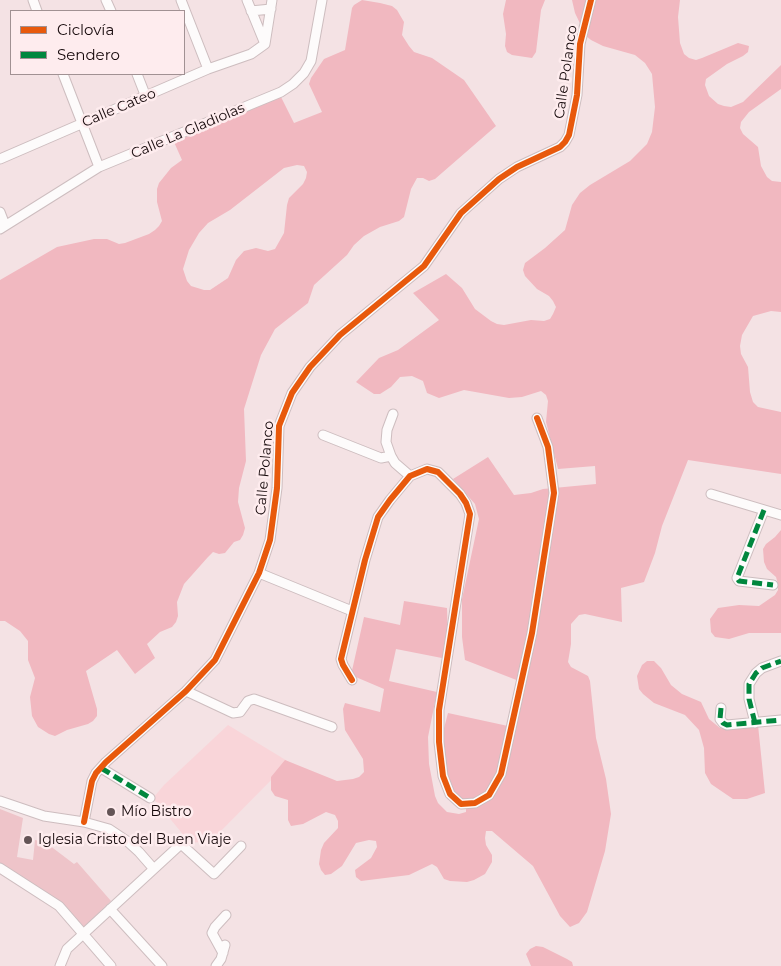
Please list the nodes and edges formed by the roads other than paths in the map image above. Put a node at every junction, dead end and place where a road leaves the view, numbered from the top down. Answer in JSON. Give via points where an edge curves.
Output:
{"nodes":[{"id":1,"x":248,"y":0,"type":"edge"},
{"id":2,"x":322,"y":0,"type":"edge"},
{"id":3,"x":590,"y":1,"type":"edge"},
{"id":4,"x":272,"y":5,"type":"edge"},
{"id":5,"x":185,"y":10,"type":"edge"},
{"id":6,"x":251,"y":11,"type":"junction"},
{"id":7,"x":265,"y":44,"type":"junction"},
{"id":8,"x":208,"y":69,"type":"junction"},
{"id":9,"x":62,"y":75,"type":"edge"},
{"id":10,"x":137,"y":75,"type":"edge"},
{"id":11,"x":146,"y":97,"type":"junction"},
{"id":12,"x":83,"y":124,"type":"junction"},
{"id":13,"x":0,"y":159,"type":"edge"},
{"id":14,"x":100,"y":167,"type":"junction"},
{"id":15,"x":0,"y":212,"type":"edge"},
{"id":16,"x":3,"y":227,"type":"edge"},
{"id":17,"x":393,"y":414,"type":"dead end"},
{"id":18,"x":537,"y":418,"type":"dead end"},
{"id":19,"x":323,"y":435,"type":"dead end"},
{"id":20,"x":390,"y":456,"type":"junction"},
{"id":21,"x":410,"y":476,"type":"junction"},
{"id":22,"x":711,"y":494,"type":"dead end"},
{"id":23,"x":764,"y":510,"type":"junction"},
{"id":24,"x":781,"y":515,"type":"edge"},
{"id":25,"x":259,"y":573,"type":"junction"},
{"id":26,"x":773,"y":585,"type":"dead end"},
{"id":27,"x":352,"y":610,"type":"junction"},
{"id":28,"x":781,"y":661,"type":"edge"},
{"id":29,"x":352,"y":680,"type":"dead end"},
{"id":30,"x":186,"y":691,"type":"junction"},
{"id":31,"x":721,"y":708,"type":"dead end"},
{"id":32,"x":781,"y":720,"type":"edge"},
{"id":33,"x":755,"y":723,"type":"junction"},
{"id":34,"x":332,"y":727,"type":"dead end"},
{"id":35,"x":101,"y":768,"type":"junction"},
{"id":36,"x":150,"y":798,"type":"dead end"},
{"id":37,"x":0,"y":801,"type":"edge"},
{"id":38,"x":84,"y":822,"type":"junction"},
{"id":39,"x":241,"y":846,"type":"dead end"},
{"id":40,"x":153,"y":868,"type":"junction"},
{"id":41,"x":1,"y":870,"type":"edge"},
{"id":42,"x":110,"y":909,"type":"junction"},
{"id":43,"x":226,"y":915,"type":"dead end"},
{"id":44,"x":84,"y":934,"type":"junction"},
{"id":45,"x":60,"y":966,"type":"edge"},
{"id":46,"x":111,"y":966,"type":"edge"},
{"id":47,"x":162,"y":966,"type":"edge"},
{"id":48,"x":216,"y":966,"type":"edge"}],
"edges":[{"from":1,"to":6,"type":"street"},
{"from":2,"to":14,"type":"street","name":"Calle La Gladiolas","via":[[310,61],[293,84],[281,92]]},
{"from":3,"to":25,"type":"street","name":"Calle Polanco","via":[[580,44],[577,95],[565,142],[560,148],[517,167],[499,179],[462,213],[424,266],[340,335],[310,367],[292,393],[279,426],[270,540]]},
{"from":4,"to":6,"type":"street"},
{"from":4,"to":7,"type":"street"},
{"from":5,"to":8,"type":"street"},
{"from":6,"to":7,"type":"street"},
{"from":7,"to":8,"type":"street","name":"Calle Cateo","via":[[251,54]]},
{"from":8,"to":11,"type":"street","name":"Calle Cateo"},
{"from":9,"to":12,"type":"street"},
{"from":10,"to":11,"type":"street"},
{"from":11,"to":12,"type":"street","name":"Calle Cateo"},
{"from":12,"to":13,"type":"street","name":"Calle Cateo"},
{"from":12,"to":14,"type":"street"},
{"from":14,"to":16,"type":"street","name":"Calle La Gladiolas"},
{"from":15,"to":16,"type":"street"},
{"from":17,"to":20,"type":"street","via":[[386,442]]},
{"from":18,"to":21,"type":"street","via":[[548,447],[554,493],[532,633],[497,783],[487,798],[472,804],[462,804],[447,789],[438,724],[470,514],[460,494],[438,472],[427,469]]},
{"from":19,"to":20,"type":"street","via":[[381,458]]},
{"from":20,"to":21,"type":"street"},
{"from":21,"to":27,"type":"street","via":[[378,517]]},
{"from":22,"to":23,"type":"street"},
{"from":23,"to":24,"type":"street"},
{"from":23,"to":26,"type":"street","via":[[738,578],[739,581]]},
{"from":25,"to":27,"type":"street"},
{"from":25,"to":30,"type":"street","name":"Calle Polanco","via":[[215,660]]},
{"from":27,"to":29,"type":"street","via":[[341,659]]},
{"from":28,"to":33,"type":"street","via":[[762,668],[749,684]]},
{"from":30,"to":34,"type":"street","via":[[233,713],[240,712],[248,701],[254,699]]},
{"from":30,"to":35,"type":"street","name":"Calle Polanco"},
{"from":31,"to":33,"type":"street","via":[[720,718],[727,725]]},
{"from":32,"to":33,"type":"street"},
{"from":35,"to":36,"type":"street"},
{"from":35,"to":38,"type":"street","name":"Calle Polanco","via":[[92,781]]},
{"from":37,"to":38,"type":"street","via":[[44,816]]},
{"from":38,"to":40,"type":"street","via":[[115,833]]},
{"from":39,"to":40,"type":"street","via":[[214,874],[180,844]]},
{"from":40,"to":42,"type":"street"},
{"from":41,"to":44,"type":"street","via":[[60,906]]},
{"from":42,"to":44,"type":"street"},
{"from":42,"to":47,"type":"street"},
{"from":43,"to":48,"type":"street","via":[[212,933],[224,949]]},
{"from":44,"to":45,"type":"street","via":[[66,950]]},
{"from":44,"to":46,"type":"street"}]}
